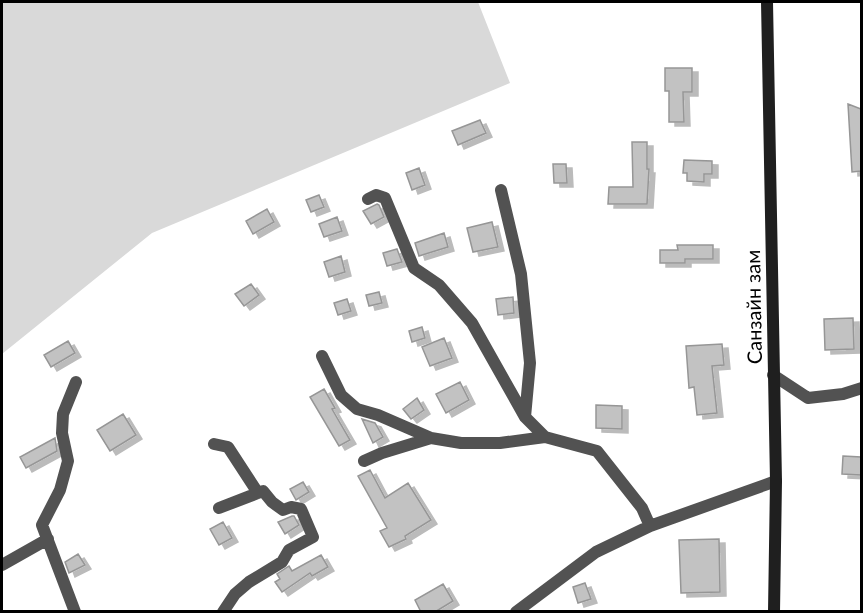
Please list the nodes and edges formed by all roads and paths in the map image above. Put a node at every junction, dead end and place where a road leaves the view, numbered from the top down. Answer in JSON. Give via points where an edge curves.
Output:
{"nodes":[{"id":1,"x":766,"y":2,"type":"edge"},
{"id":2,"x":501,"y":190,"type":"dead end"},
{"id":3,"x":368,"y":199,"type":"dead end"},
{"id":4,"x":322,"y":356,"type":"dead end"},
{"id":5,"x":774,"y":375,"type":"junction"},
{"id":6,"x":76,"y":382,"type":"dead end"},
{"id":7,"x":861,"y":388,"type":"edge"},
{"id":8,"x":525,"y":417,"type":"junction"},
{"id":9,"x":545,"y":437,"type":"junction"},
{"id":10,"x":430,"y":438,"type":"junction"},
{"id":11,"x":214,"y":444,"type":"dead end"},
{"id":12,"x":364,"y":461,"type":"dead end"},
{"id":13,"x":776,"y":481,"type":"junction"},
{"id":14,"x":258,"y":493,"type":"junction"},
{"id":15,"x":219,"y":508,"type":"dead end"},
{"id":16,"x":650,"y":526,"type":"junction"},
{"id":17,"x":48,"y":539,"type":"junction"},
{"id":18,"x":2,"y":565,"type":"edge"},
{"id":19,"x":75,"y":612,"type":"edge"},
{"id":20,"x":223,"y":612,"type":"edge"},
{"id":21,"x":516,"y":612,"type":"edge"},
{"id":22,"x":774,"y":612,"type":"edge"}],
"edges":[{"from":1,"to":5,"type":"main road","name":"Санзайн зам"},
{"from":2,"to":8,"type":"street","via":[[521,274],[530,363]]},
{"from":3,"to":8,"type":"street","via":[[376,195],[385,198],[414,268],[439,285],[472,323]]},
{"from":4,"to":10,"type":"street","via":[[340,395],[357,409]]},
{"from":5,"to":7,"type":"street","via":[[808,398]]},
{"from":5,"to":13,"type":"main road","name":"Санзайн зам"},
{"from":6,"to":17,"type":"street","via":[[63,414],[62,433],[68,461],[60,490],[42,525]]},
{"from":8,"to":9,"type":"street"},
{"from":9,"to":10,"type":"street","via":[[500,443]]},
{"from":9,"to":16,"type":"street","via":[[597,452],[642,508]]},
{"from":10,"to":12,"type":"street"},
{"from":11,"to":14,"type":"street","via":[[228,447]]},
{"from":13,"to":16,"type":"street"},
{"from":13,"to":22,"type":"main road","name":"Санзайн зам"},
{"from":14,"to":15,"type":"street"},
{"from":14,"to":20,"type":"street","via":[[263,491],[283,510],[301,509],[313,537],[289,550],[282,562],[249,582]]},
{"from":16,"to":21,"type":"street","via":[[596,552]]},
{"from":17,"to":18,"type":"street"},
{"from":17,"to":19,"type":"street"}]}
